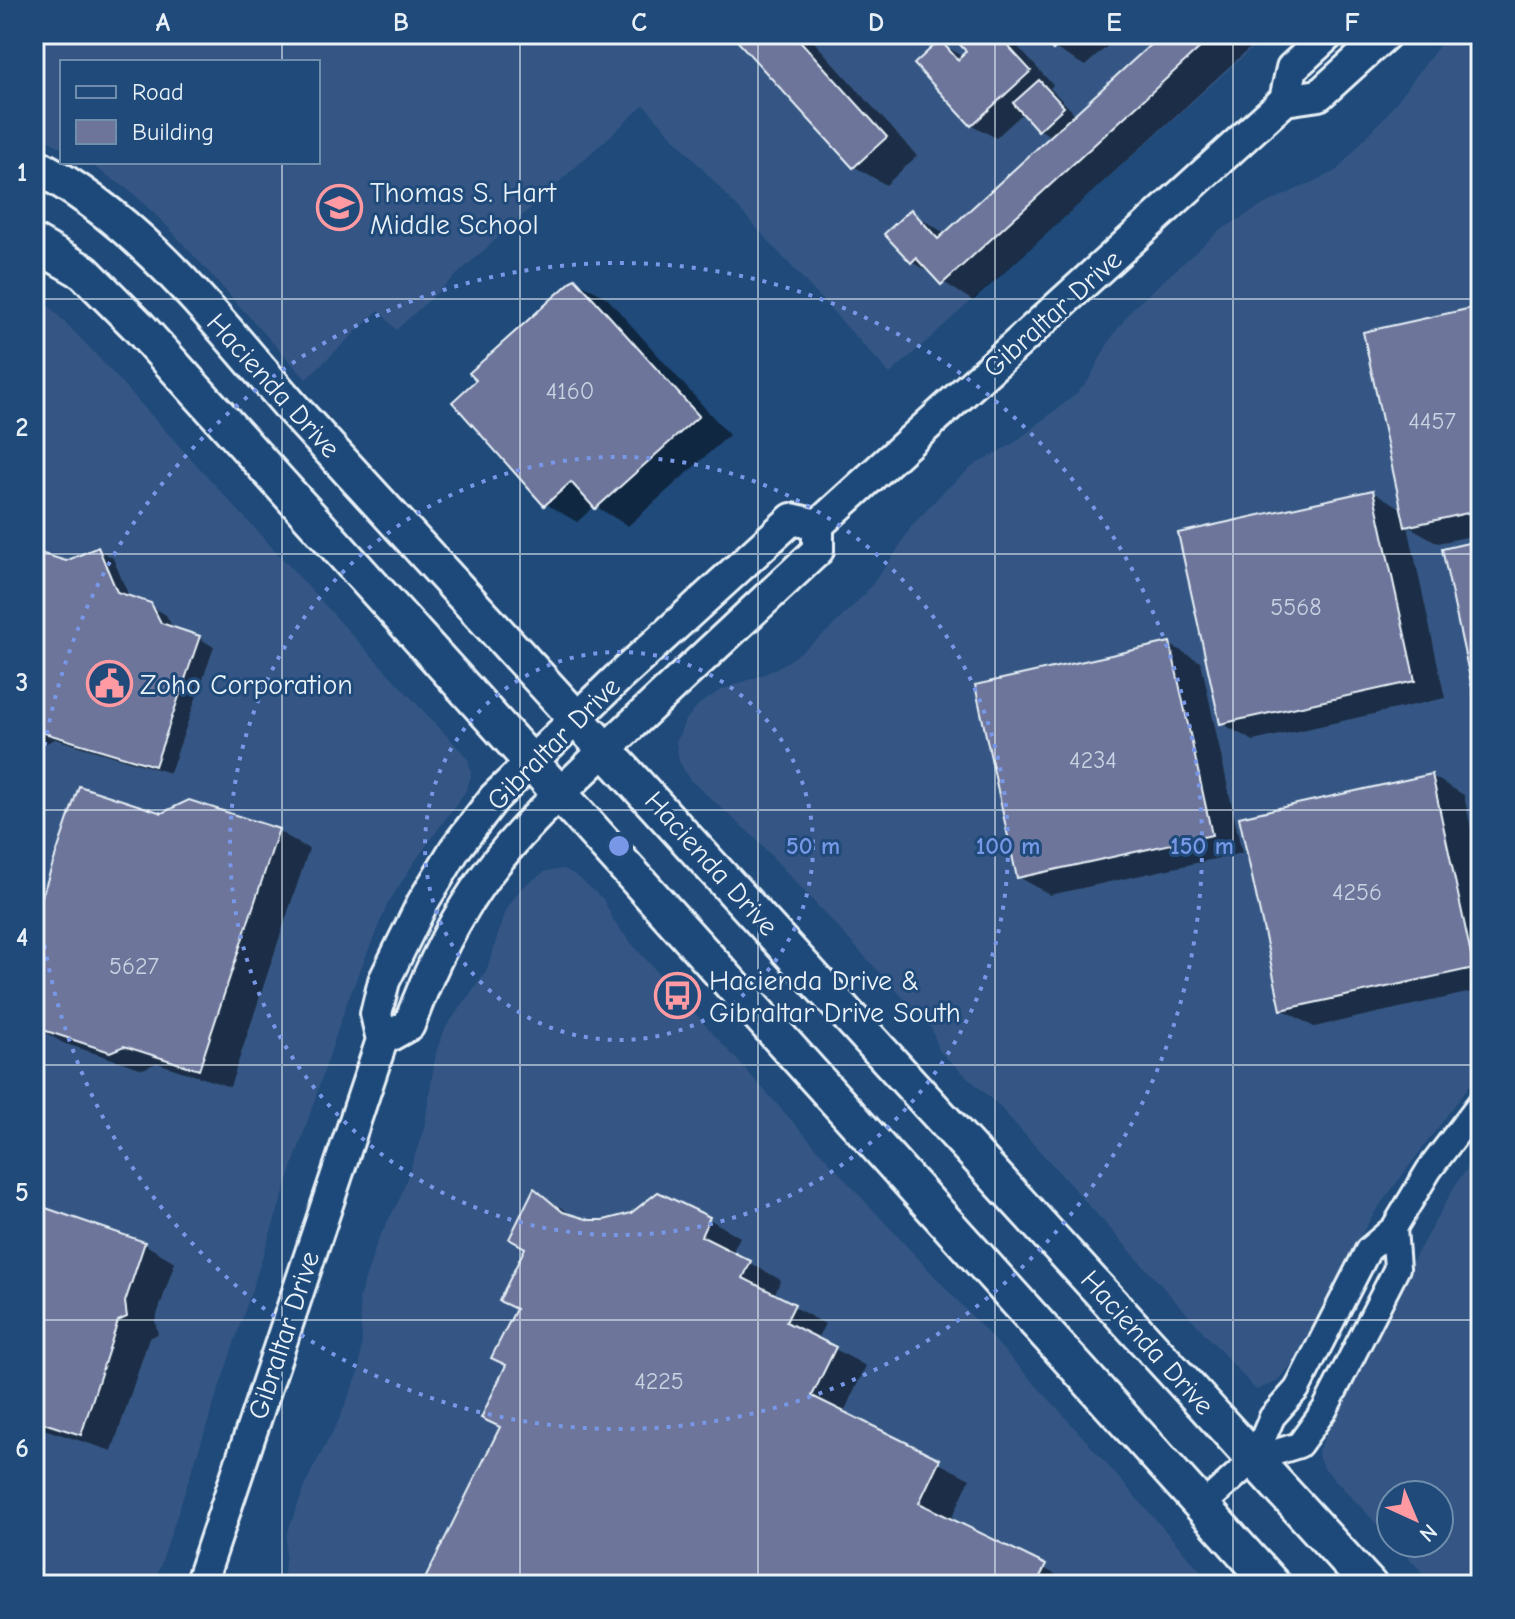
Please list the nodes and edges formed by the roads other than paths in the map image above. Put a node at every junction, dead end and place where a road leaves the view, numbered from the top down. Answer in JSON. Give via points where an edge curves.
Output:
{"nodes":[{"id":1,"x":1329,"y":34,"type":"edge"},
{"id":2,"x":1386,"y":34,"type":"edge"},
{"id":3,"x":1285,"y":100,"type":"junction"},
{"id":4,"x":34,"y":165,"type":"edge"},
{"id":5,"x":34,"y":243,"type":"edge"},
{"id":6,"x":818,"y":525,"type":"junction"},
{"id":7,"x":578,"y":717,"type":"junction"},
{"id":8,"x":607,"y":748,"type":"junction"},
{"id":9,"x":532,"y":761,"type":"junction"},
{"id":10,"x":561,"y":793,"type":"junction"},
{"id":11,"x":382,"y":1040,"type":"junction"},
{"id":12,"x":1481,"y":1102,"type":"edge"},
{"id":13,"x":1394,"y":1228,"type":"junction"},
{"id":14,"x":1254,"y":1459,"type":"junction"},
{"id":15,"x":1202,"y":1506,"type":"junction"},
{"id":16,"x":200,"y":1585,"type":"edge"},
{"id":17,"x":1273,"y":1585,"type":"edge"},
{"id":18,"x":1369,"y":1585,"type":"edge"}],
"edges":[{"from":1,"to":3,"type":"street","name":"Gibraltar Drive","via":[[1292,68]]},
{"from":2,"to":3,"type":"street","name":"Gibraltar Drive","via":[[1319,95]]},
{"from":3,"to":6,"type":"street","name":"Gibraltar Drive"},
{"from":4,"to":7,"type":"main road","name":"Hacienda Drive","via":[[125,226],[184,284]]},
{"from":5,"to":9,"type":"main road","via":[[84,272],[138,326]]},
{"from":6,"to":7,"type":"street","name":"Gibraltar Drive","via":[[792,519]]},
{"from":6,"to":8,"type":"street","name":"Gibraltar Drive","via":[[818,550]]},
{"from":7,"to":8,"type":"main road","name":"Hacienda Drive"},
{"from":7,"to":9,"type":"street","name":"Gibraltar Drive"},
{"from":8,"to":10,"type":"street","name":"Gibraltar Drive"},
{"from":8,"to":14,"type":"main road","name":"Hacienda Drive"},
{"from":9,"to":10,"type":"main road"},
{"from":9,"to":11,"type":"street","name":"Gibraltar Drive","via":[[462,839],[423,902],[384,981],[376,1014]]},
{"from":10,"to":11,"type":"street","name":"Gibraltar Drive","via":[[486,875],[420,994],[409,1025]]},
{"from":10,"to":15,"type":"main road"},
{"from":11,"to":16,"type":"street","name":"Gibraltar Drive"},
{"from":12,"to":13,"type":"street","via":[[1429,1170]]},
{"from":13,"to":14,"type":"street","via":[[1368,1250],[1297,1389],[1272,1417]]},
{"from":13,"to":14,"type":"street","via":[[1397,1268],[1325,1409],[1299,1445]]},
{"from":14,"to":15,"type":"street"},
{"from":14,"to":18,"type":"main road","name":"Hacienda Drive"},
{"from":15,"to":17,"type":"main road"}]}
